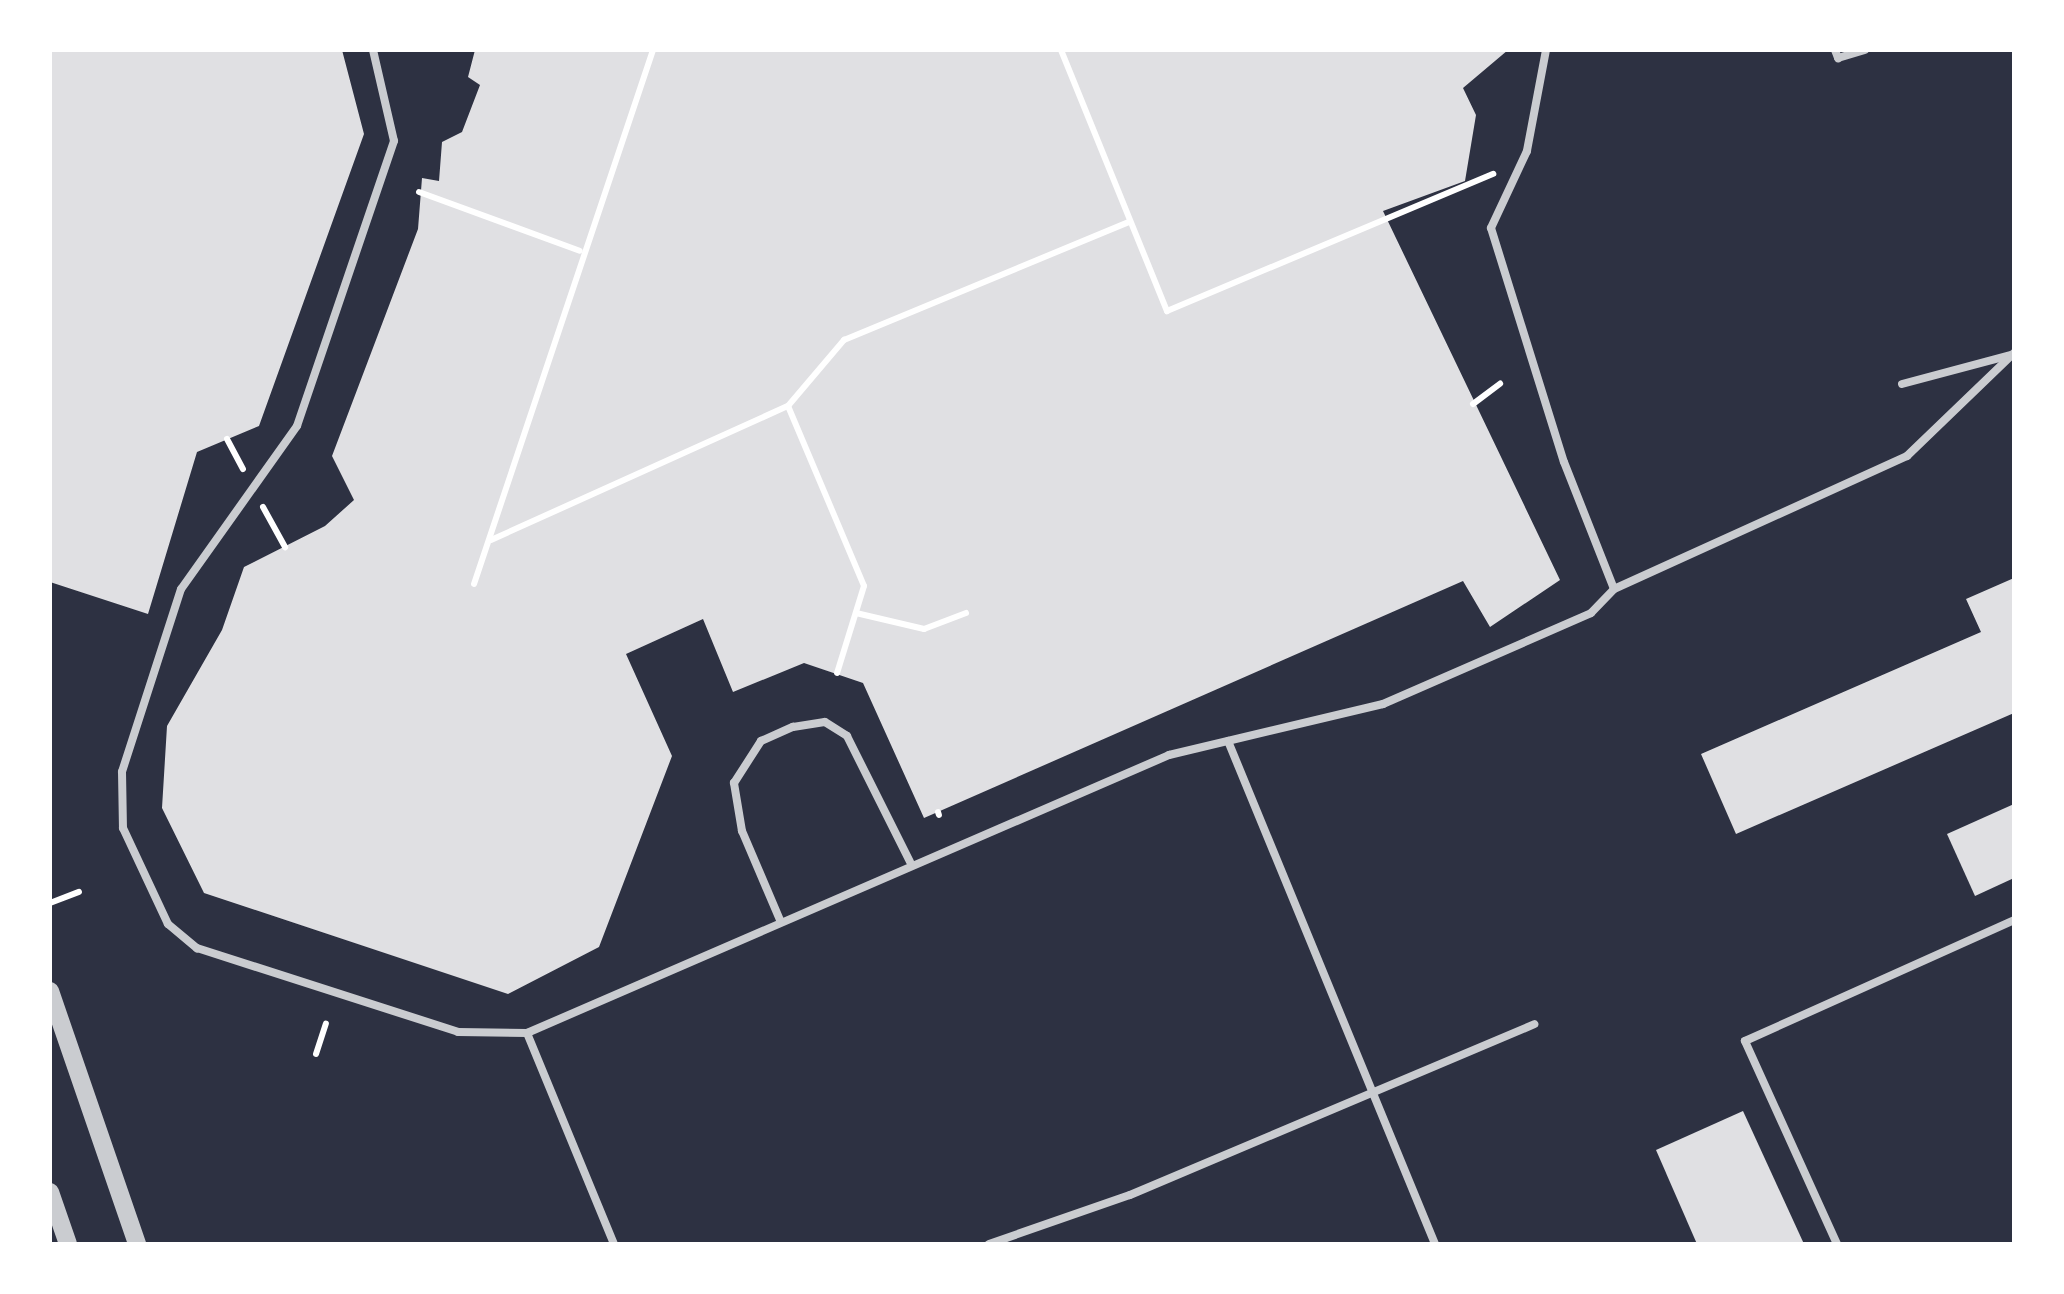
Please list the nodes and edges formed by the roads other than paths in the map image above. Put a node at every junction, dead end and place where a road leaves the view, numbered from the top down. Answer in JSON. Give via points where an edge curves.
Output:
{"nodes":[{"id":1,"x":373,"y":50,"type":"edge"},
{"id":2,"x":1546,"y":50,"type":"edge"},
{"id":3,"x":1835,"y":50,"type":"edge"},
{"id":4,"x":1865,"y":50,"type":"edge"},
{"id":5,"x":2013,"y":354,"type":"edge"},
{"id":6,"x":1902,"y":384,"type":"dead end"},
{"id":7,"x":1614,"y":589,"type":"junction"},
{"id":8,"x":1228,"y":741,"type":"junction"},
{"id":9,"x":910,"y":862,"type":"junction"},
{"id":10,"x":780,"y":920,"type":"junction"},
{"id":11,"x":2014,"y":920,"type":"edge"},
{"id":12,"x":50,"y":991,"type":"edge"},
{"id":13,"x":1534,"y":1024,"type":"dead end"},
{"id":14,"x":527,"y":1032,"type":"junction"},
{"id":15,"x":1376,"y":1095,"type":"junction"},
{"id":16,"x":50,"y":1192,"type":"edge"},
{"id":17,"x":68,"y":1244,"type":"edge"},
{"id":18,"x":138,"y":1244,"type":"edge"},
{"id":19,"x":614,"y":1244,"type":"edge"},
{"id":20,"x":989,"y":1244,"type":"edge"},
{"id":21,"x":1435,"y":1244,"type":"edge"},
{"id":22,"x":1837,"y":1244,"type":"edge"}],
"edges":[{"from":1,"to":14,"type":"lane","via":[[394,141],[297,426],[181,589],[122,772],[123,828],[168,924],[197,948],[458,1032]]},
{"from":2,"to":7,"type":"lane","via":[[1527,150],[1491,228],[1564,462]]},
{"from":3,"to":4,"type":"lane","via":[[1838,58]]},
{"from":5,"to":6,"type":"lane"},
{"from":5,"to":7,"type":"lane","via":[[1907,456]]},
{"from":7,"to":8,"type":"lane","via":[[1591,614],[1384,704]]},
{"from":8,"to":9,"type":"lane","via":[[1169,755]]},
{"from":8,"to":15,"type":"lane"},
{"from":9,"to":10,"type":"lane"},
{"from":9,"to":10,"type":"lane","via":[[847,736],[825,722],[793,727],[762,742],[734,783],[738,820]]},
{"from":10,"to":14,"type":"lane"},
{"from":11,"to":22,"type":"lane","via":[[1745,1042]]},
{"from":12,"to":18,"type":"street"},
{"from":13,"to":15,"type":"lane"},
{"from":14,"to":19,"type":"lane"},
{"from":15,"to":20,"type":"lane"},
{"from":15,"to":21,"type":"lane"},
{"from":16,"to":17,"type":"street"}]}
